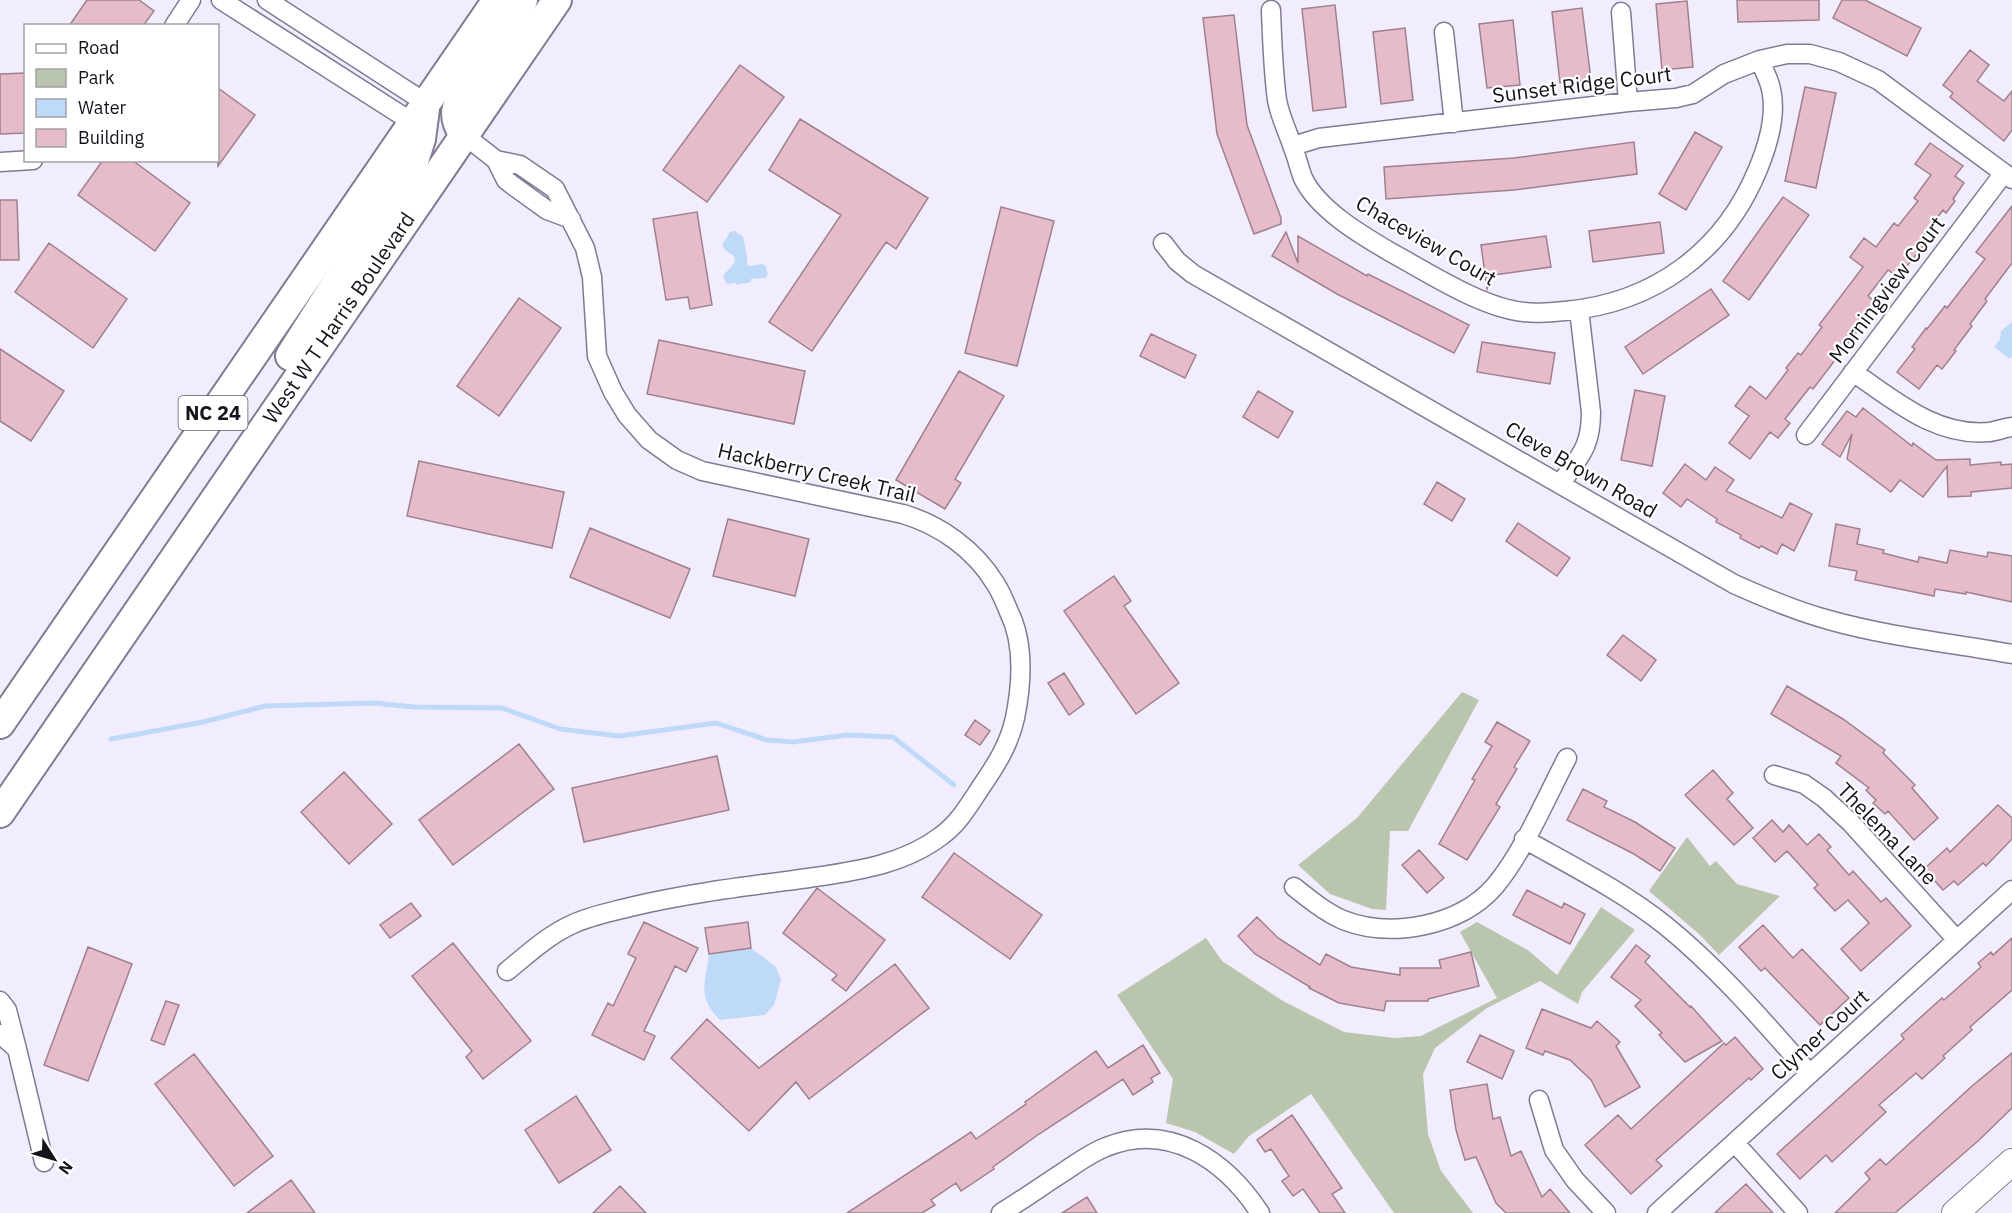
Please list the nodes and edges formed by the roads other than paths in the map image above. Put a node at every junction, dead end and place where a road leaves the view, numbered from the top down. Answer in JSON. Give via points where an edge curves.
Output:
{"nodes":[{"id":1,"x":191,"y":0,"type":"edge"},
{"id":2,"x":221,"y":0,"type":"edge"},
{"id":3,"x":267,"y":0,"type":"edge"},
{"id":4,"x":497,"y":0,"type":"edge"},
{"id":5,"x":523,"y":0,"type":"edge"},
{"id":6,"x":557,"y":0,"type":"edge"},
{"id":7,"x":1271,"y":10,"type":"dead end"},
{"id":8,"x":1621,"y":12,"type":"dead end"},
{"id":9,"x":175,"y":24,"type":"edge"},
{"id":10,"x":1444,"y":32,"type":"dead end"},
{"id":11,"x":1760,"y":60,"type":"junction"},
{"id":12,"x":1628,"y":102,"type":"junction"},
{"id":13,"x":419,"y":113,"type":"junction"},
{"id":14,"x":1454,"y":123,"type":"junction"},
{"id":15,"x":464,"y":135,"type":"junction"},
{"id":16,"x":1293,"y":146,"type":"junction"},
{"id":17,"x":24,"y":161,"type":"edge"},
{"id":18,"x":0,"y":162,"type":"edge"},
{"id":19,"x":2008,"y":176,"type":"edge"},
{"id":20,"x":1163,"y":243,"type":"dead end"},
{"id":21,"x":1579,"y":310,"type":"junction"},
{"id":22,"x":1853,"y":372,"type":"junction"},
{"id":23,"x":2012,"y":427,"type":"edge"},
{"id":24,"x":1806,"y":435,"type":"dead end"},
{"id":25,"x":1561,"y":483,"type":"junction"},
{"id":26,"x":200,"y":520,"type":"junction"},
{"id":27,"x":2012,"y":654,"type":"edge"},
{"id":28,"x":0,"y":724,"type":"edge"},
{"id":29,"x":1567,"y":758,"type":"dead end"},
{"id":30,"x":1774,"y":775,"type":"dead end"},
{"id":31,"x":0,"y":813,"type":"edge"},
{"id":32,"x":1524,"y":839,"type":"junction"},
{"id":33,"x":1294,"y":887,"type":"dead end"},
{"id":34,"x":2012,"y":890,"type":"edge"},
{"id":35,"x":1957,"y":940,"type":"junction"},
{"id":36,"x":507,"y":971,"type":"dead end"},
{"id":37,"x":0,"y":1001,"type":"edge"},
{"id":38,"x":0,"y":1034,"type":"edge"},
{"id":39,"x":18,"y":1049,"type":"junction"},
{"id":40,"x":1810,"y":1074,"type":"junction"},
{"id":41,"x":1539,"y":1100,"type":"dead end"},
{"id":42,"x":1735,"y":1143,"type":"junction"},
{"id":43,"x":44,"y":1162,"type":"dead end"},
{"id":44,"x":2012,"y":1162,"type":"edge"},
{"id":45,"x":1003,"y":1213,"type":"edge"},
{"id":46,"x":1260,"y":1213,"type":"edge"},
{"id":47,"x":1606,"y":1213,"type":"edge"},
{"id":48,"x":1657,"y":1213,"type":"edge"},
{"id":49,"x":1798,"y":1213,"type":"edge"},
{"id":50,"x":1955,"y":1213,"type":"edge"}],
"edges":[{"from":1,"to":9,"type":"street"},
{"from":2,"to":13,"type":"street"},
{"from":3,"to":13,"type":"street"},
{"from":4,"to":13,"type":"main road","number":"NC 24"},
{"from":5,"to":15,"type":"main road","via":[[459,101],[458,127]]},
{"from":6,"to":15,"type":"main road","name":"West W T Harris Boulevard","number":"NC 24"},
{"from":7,"to":16,"type":"street","name":"Chaceview Court","via":[[1278,103]]},
{"from":8,"to":12,"type":"street"},
{"from":10,"to":14,"type":"street"},
{"from":11,"to":12,"type":"street","name":"Sunset Ridge Court","via":[[1724,74],[1693,94]]},
{"from":11,"to":19,"type":"street","name":"Sunset Ridge Court","via":[[1810,54],[1860,70]]},
{"from":11,"to":21,"type":"street","name":"Chaceview Court","via":[[1771,89],[1765,152],[1742,203],[1724,228],[1673,276],[1643,292]]},
{"from":12,"to":14,"type":"street","name":"Sunset Ridge Court"},
{"from":13,"to":26,"type":"main road","via":[[421,139],[414,160],[243,430]]},
{"from":13,"to":28,"type":"main road","number":"NC 24"},
{"from":14,"to":16,"type":"street","name":"Sunset Ridge Court","via":[[1319,138]]},
{"from":15,"to":26,"type":"main road","name":"West W T Harris Boulevard","number":"NC 24"},
{"from":15,"to":36,"type":"street","name":"Hackberry Creek Trail","via":[[496,160],[520,165],[555,189],[585,248],[592,277],[597,356],[627,415],[649,440],[702,471],[926,521],[946,533],[995,583],[1013,619],[1021,661],[1012,731],[1001,757],[961,817],[943,836],[920,850],[861,870],[664,899],[616,910],[574,923],[552,935]]},
{"from":16,"to":21,"type":"street","name":"Chaceview Court","via":[[1304,180],[1319,199],[1377,244],[1440,280],[1497,306],[1524,312]]},
{"from":17,"to":18,"type":"street"},
{"from":19,"to":22,"type":"street","name":"Morningview Court"},
{"from":20,"to":25,"type":"street","name":"Cleve Brown Road","via":[[1193,274]]},
{"from":21,"to":25,"type":"street","via":[[1591,428],[1584,451]]},
{"from":22,"to":23,"type":"street","via":[[1939,426],[1988,432]]},
{"from":22,"to":24,"type":"street","name":"Morningview Court"},
{"from":25,"to":27,"type":"street","name":"Cleve Brown Road","via":[[1682,556],[1777,603],[1864,628]]},
{"from":26,"to":31,"type":"main road","name":"West W T Harris Boulevard","number":"NC 24"},
{"from":29,"to":32,"type":"street"},
{"from":30,"to":35,"type":"street","name":"Thelema Lane","via":[[1804,784],[1824,798]]},
{"from":32,"to":33,"type":"street","via":[[1495,885],[1476,904],[1454,916],[1417,926],[1371,928],[1346,921]]},
{"from":32,"to":40,"type":"street","via":[[1604,883],[1665,926],[1704,960]]},
{"from":34,"to":35,"type":"street","name":"Clymer Court"},
{"from":35,"to":40,"type":"street","name":"Clymer Court"},
{"from":37,"to":39,"type":"street","via":[[7,1010]]},
{"from":38,"to":39,"type":"street"},
{"from":39,"to":43,"type":"street"},
{"from":40,"to":42,"type":"street","name":"Clymer Court"},
{"from":41,"to":47,"type":"street","via":[[1554,1150]]},
{"from":42,"to":48,"type":"street","name":"Clymer Court"},
{"from":42,"to":49,"type":"street"},
{"from":44,"to":50,"type":"main road"},
{"from":45,"to":46,"type":"street","via":[[1084,1158],[1123,1141],[1141,1140],[1179,1143],[1199,1152],[1233,1177]]}]}
